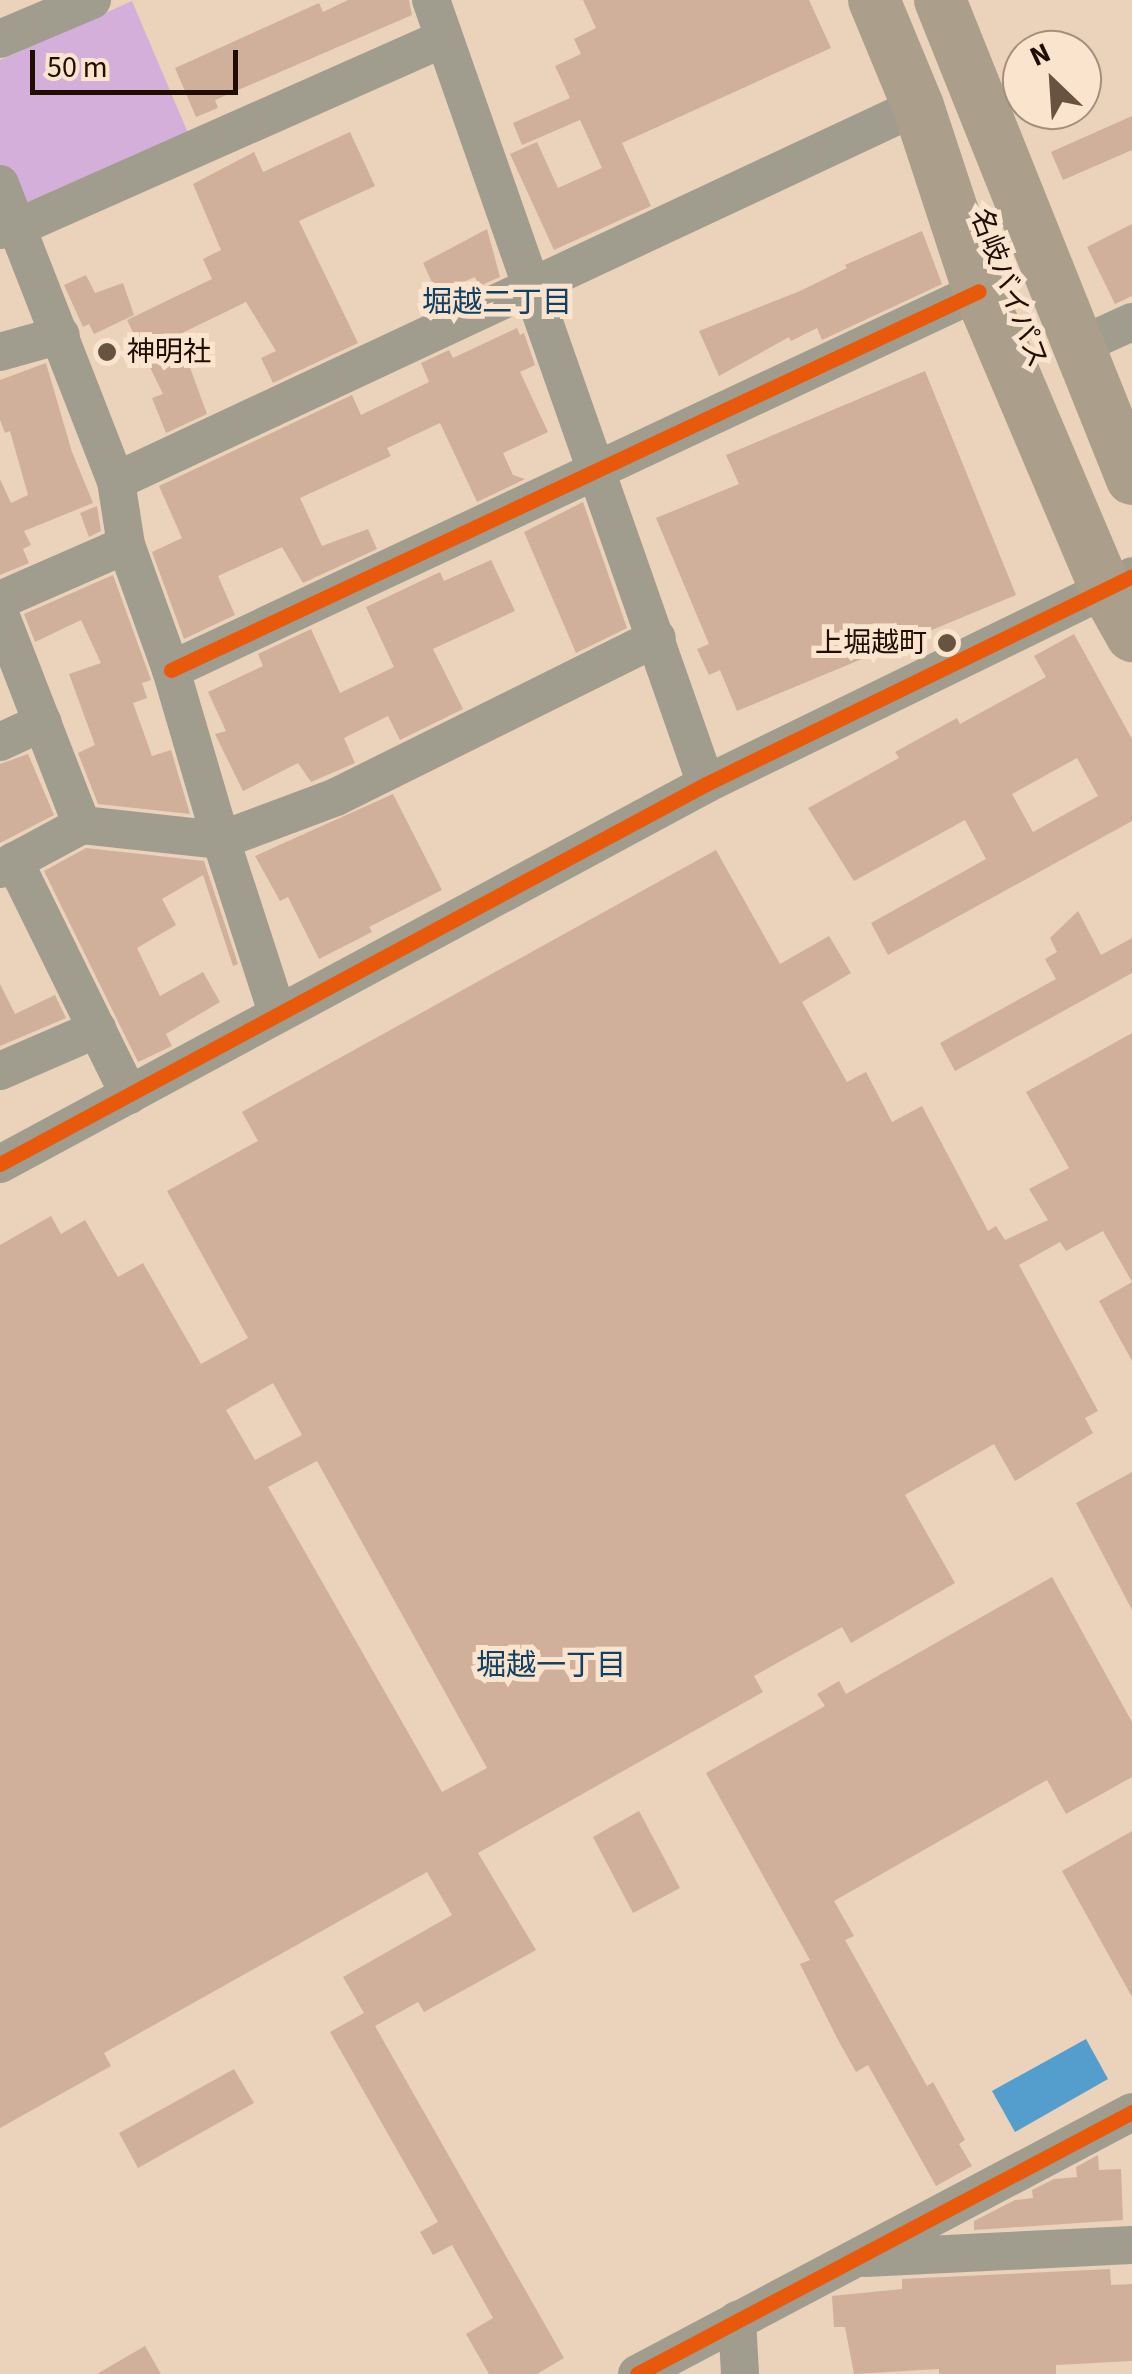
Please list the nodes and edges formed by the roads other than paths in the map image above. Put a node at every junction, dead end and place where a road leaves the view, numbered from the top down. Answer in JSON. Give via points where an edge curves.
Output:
{"nodes":[{"id":1,"x":92,"y":0,"type":"edge"},
{"id":2,"x":431,"y":0,"type":"edge"},
{"id":3,"x":874,"y":0,"type":"edge"},
{"id":4,"x":949,"y":3,"type":"edge"},
{"id":5,"x":0,"y":40,"type":"edge"},
{"id":6,"x":443,"y":40,"type":"junction"},
{"id":7,"x":918,"y":106,"type":"junction"},
{"id":8,"x":0,"y":184,"type":"edge"},
{"id":9,"x":9,"y":228,"type":"edge"},
{"id":10,"x":533,"y":288,"type":"junction"},
{"id":11,"x":979,"y":291,"type":"junction"},
{"id":12,"x":1132,"y":322,"type":"edge"},
{"id":13,"x":61,"y":334,"type":"junction"},
{"id":14,"x":1080,"y":346,"type":"junction"},
{"id":15,"x":0,"y":352,"type":"edge"},
{"id":16,"x":597,"y":473,"type":"junction"},
{"id":17,"x":1132,"y":479,"type":"edge"},
{"id":18,"x":116,"y":481,"type":"junction"},
{"id":19,"x":126,"y":545,"type":"junction"},
{"id":20,"x":1119,"y":583,"type":"edge"},
{"id":21,"x":0,"y":600,"type":"edge"},
{"id":22,"x":0,"y":614,"type":"edge"},
{"id":23,"x":1132,"y":636,"type":"edge"},
{"id":24,"x":657,"y":638,"type":"junction"},
{"id":25,"x":171,"y":670,"type":"junction"},
{"id":26,"x":43,"y":722,"type":"junction"},
{"id":27,"x":0,"y":742,"type":"edge"},
{"id":28,"x":706,"y":784,"type":"junction"},
{"id":29,"x":82,"y":824,"type":"junction"},
{"id":30,"x":220,"y":840,"type":"junction"},
{"id":31,"x":7,"y":865,"type":"edge"},
{"id":32,"x":278,"y":1012,"type":"junction"},
{"id":33,"x":96,"y":1030,"type":"junction"},
{"id":34,"x":0,"y":1071,"type":"edge"},
{"id":35,"x":128,"y":1095,"type":"junction"},
{"id":36,"x":0,"y":1164,"type":"edge"},
{"id":37,"x":1132,"y":2112,"type":"edge"},
{"id":38,"x":1132,"y":2245,"type":"edge"},
{"id":39,"x":854,"y":2258,"type":"junction"},
{"id":40,"x":738,"y":2320,"type":"junction"},
{"id":41,"x":636,"y":2374,"type":"edge"},
{"id":42,"x":740,"y":2374,"type":"edge"}],
"edges":[{"from":1,"to":5,"type":"street"},
{"from":2,"to":6,"type":"street"},
{"from":3,"to":7,"type":"highway","name":"名岐バイパス"},
{"from":4,"to":14,"type":"highway","name":"名岐バイパス"},
{"from":6,"to":9,"type":"street"},
{"from":6,"to":10,"type":"street"},
{"from":7,"to":10,"type":"street"},
{"from":7,"to":11,"type":"highway","name":"名岐バイパス"},
{"from":8,"to":9,"type":"street"},
{"from":9,"to":13,"type":"street"},
{"from":10,"to":16,"type":"street"},
{"from":10,"to":18,"type":"street"},
{"from":11,"to":16,"type":"street"},
{"from":11,"to":20,"type":"highway","name":"名岐バイパス"},
{"from":12,"to":14,"type":"street"},
{"from":13,"to":15,"type":"street"},
{"from":13,"to":18,"type":"street"},
{"from":14,"to":17,"type":"highway","name":"名岐バイパス"},
{"from":16,"to":24,"type":"street"},
{"from":16,"to":25,"type":"street"},
{"from":18,"to":19,"type":"street"},
{"from":19,"to":21,"type":"street"},
{"from":19,"to":25,"type":"street"},
{"from":20,"to":23,"type":"highway","name":"名岐バイパス"},
{"from":20,"to":28,"type":"street"},
{"from":22,"to":26,"type":"street"},
{"from":24,"to":28,"type":"street"},
{"from":24,"to":30,"type":"street","via":[[336,797]]},
{"from":25,"to":30,"type":"street"},
{"from":26,"to":27,"type":"street"},
{"from":26,"to":29,"type":"street"},
{"from":28,"to":32,"type":"street"},
{"from":29,"to":30,"type":"street"},
{"from":29,"to":31,"type":"street"},
{"from":30,"to":32,"type":"street"},
{"from":31,"to":33,"type":"street"},
{"from":32,"to":35,"type":"street"},
{"from":33,"to":34,"type":"street"},
{"from":33,"to":35,"type":"street"},
{"from":35,"to":36,"type":"street"},
{"from":37,"to":39,"type":"street"},
{"from":38,"to":39,"type":"street"},
{"from":39,"to":40,"type":"street"},
{"from":40,"to":41,"type":"street"},
{"from":40,"to":42,"type":"street"}]}
